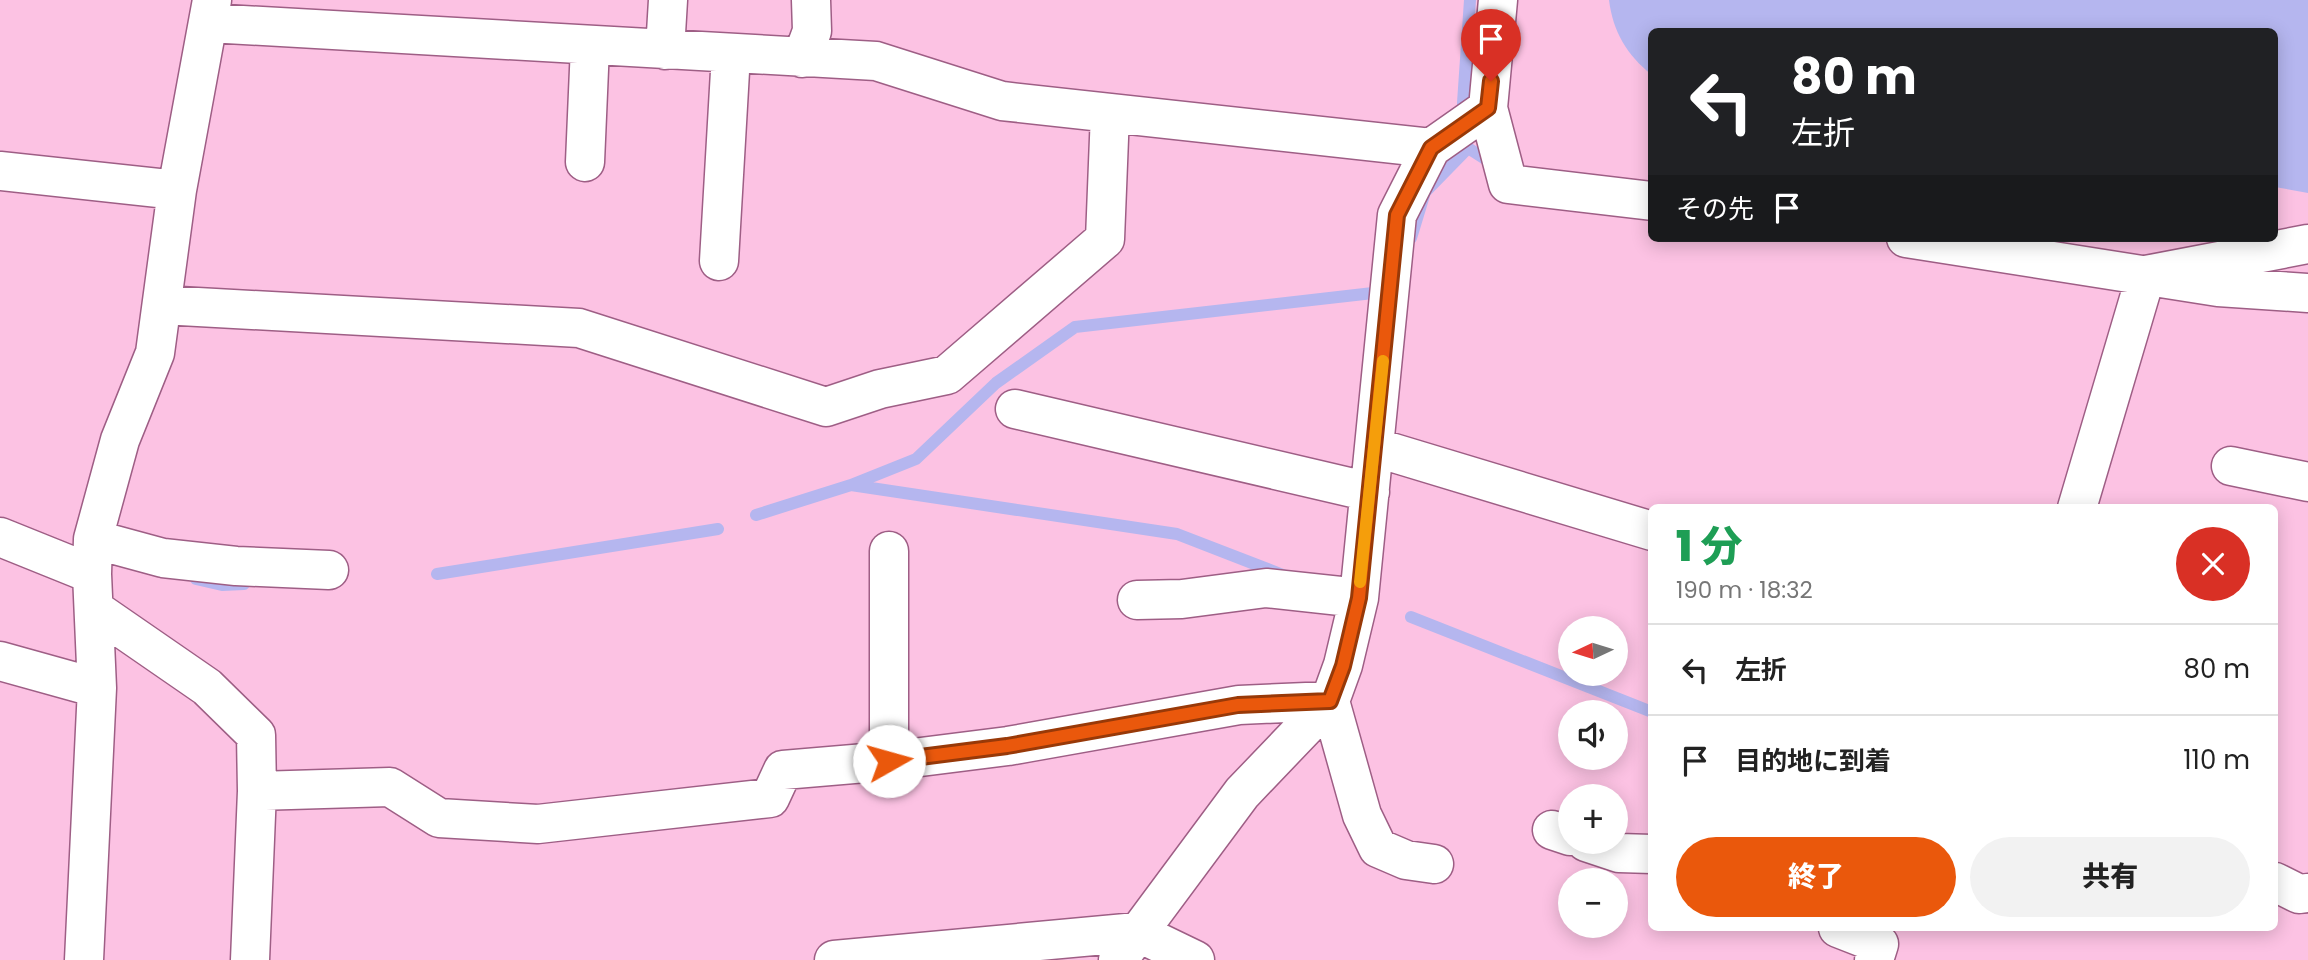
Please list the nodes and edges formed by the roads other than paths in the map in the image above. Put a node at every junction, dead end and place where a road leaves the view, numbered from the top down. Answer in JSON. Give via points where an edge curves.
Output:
{"nodes":[{"id":1,"x":668,"y":0,"type":"edge"},
{"id":2,"x":811,"y":0,"type":"edge"},
{"id":3,"x":1497,"y":0,"type":"edge"},
{"id":4,"x":210,"y":12,"type":"edge"},
{"id":5,"x":590,"y":46,"type":"junction"},
{"id":6,"x":665,"y":50,"type":"junction"},
{"id":7,"x":731,"y":54,"type":"junction"},
{"id":8,"x":802,"y":58,"type":"junction"},
{"id":9,"x":1110,"y":113,"type":"junction"},
{"id":10,"x":1463,"y":126,"type":"junction"},
{"id":11,"x":585,"y":162,"type":"dead end"},
{"id":12,"x":0,"y":171,"type":"edge"},
{"id":13,"x":177,"y":190,"type":"junction"},
{"id":14,"x":1648,"y":201,"type":"edge"},
{"id":15,"x":1932,"y":242,"type":"edge"},
{"id":16,"x":2308,"y":244,"type":"edge"},
{"id":17,"x":719,"y":261,"type":"dead end"},
{"id":18,"x":2146,"y":275,"type":"junction"},
{"id":19,"x":2308,"y":293,"type":"edge"},
{"id":20,"x":162,"y":305,"type":"junction"},
{"id":21,"x":1015,"y":409,"type":"dead end"},
{"id":22,"x":1374,"y":447,"type":"junction"},
{"id":23,"x":2231,"y":466,"type":"dead end"},
{"id":24,"x":2308,"y":482,"type":"edge"},
{"id":25,"x":1370,"y":492,"type":"junction"},
{"id":26,"x":2078,"y":504,"type":"edge"},
{"id":27,"x":1648,"y":530,"type":"edge"},
{"id":28,"x":0,"y":537,"type":"edge"},
{"id":29,"x":889,"y":551,"type":"dead end"},
{"id":30,"x":328,"y":570,"type":"dead end"},
{"id":31,"x":93,"y":574,"type":"junction"},
{"id":32,"x":1359,"y":598,"type":"junction"},
{"id":33,"x":1137,"y":600,"type":"dead end"},
{"id":34,"x":0,"y":661,"type":"edge"},
{"id":35,"x":97,"y":688,"type":"junction"},
{"id":36,"x":1330,"y":701,"type":"junction"},
{"id":37,"x":889,"y":761,"type":"junction"},
{"id":38,"x":257,"y":791,"type":"junction"},
{"id":39,"x":1628,"y":853,"type":"edge"},
{"id":40,"x":1648,"y":854,"type":"edge"},
{"id":41,"x":1434,"y":864,"type":"dead end"},
{"id":42,"x":2278,"y":883,"type":"edge"},
{"id":43,"x":2308,"y":893,"type":"edge"},
{"id":44,"x":1846,"y":931,"type":"edge"},
{"id":45,"x":1127,"y":946,"type":"edge"},
{"id":46,"x":84,"y":960,"type":"edge"},
{"id":47,"x":250,"y":960,"type":"edge"},
{"id":48,"x":834,"y":960,"type":"edge"},
{"id":49,"x":1195,"y":960,"type":"edge"},
{"id":50,"x":1874,"y":960,"type":"edge"}],
"edges":[{"from":1,"to":6,"type":"street"},
{"from":2,"to":8,"type":"street","via":[[812,31]]},
{"from":3,"to":10,"type":"street"},
{"from":4,"to":5,"type":"street"},
{"from":4,"to":13,"type":"street"},
{"from":5,"to":6,"type":"street"},
{"from":5,"to":11,"type":"street"},
{"from":6,"to":7,"type":"street"},
{"from":7,"to":8,"type":"street"},
{"from":7,"to":17,"type":"street"},
{"from":8,"to":9,"type":"street","via":[[876,61],[1002,101]]},
{"from":9,"to":10,"type":"street"},
{"from":9,"to":20,"type":"street","via":[[1105,239],[947,375],[880,389],[826,407],[579,328]]},
{"from":10,"to":14,"type":"street","via":[[1508,184]]},
{"from":10,"to":22,"type":"street","via":[[1397,215]]},
{"from":12,"to":13,"type":"street"},
{"from":13,"to":20,"type":"street"},
{"from":15,"to":18,"type":"street"},
{"from":16,"to":18,"type":"street"},
{"from":18,"to":19,"type":"street","via":[[2218,287]]},
{"from":18,"to":26,"type":"street"},
{"from":20,"to":31,"type":"street","via":[[155,353],[120,440]]},
{"from":21,"to":25,"type":"street"},
{"from":22,"to":25,"type":"street"},
{"from":22,"to":27,"type":"street"},
{"from":23,"to":24,"type":"street"},
{"from":25,"to":32,"type":"street"},
{"from":28,"to":31,"type":"street"},
{"from":29,"to":37,"type":"street"},
{"from":30,"to":31,"type":"street","via":[[163,558]]},
{"from":31,"to":35,"type":"street"},
{"from":31,"to":38,"type":"street","via":[[256,735]]},
{"from":32,"to":33,"type":"street","via":[[1266,588]]},
{"from":32,"to":36,"type":"street"},
{"from":34,"to":35,"type":"street"},
{"from":35,"to":46,"type":"street"},
{"from":36,"to":37,"type":"street","via":[[1238,705],[1007,746]]},
{"from":36,"to":41,"type":"street","via":[[1363,815],[1378,848],[1406,860]]},
{"from":36,"to":45,"type":"street","via":[[1242,793]]},
{"from":37,"to":38,"type":"street","via":[[783,770],[770,798],[538,824],[439,818],[390,787]]},
{"from":38,"to":47,"type":"street"},
{"from":39,"to":40,"type":"street"},
{"from":42,"to":43,"type":"street"},
{"from":44,"to":50,"type":"street","via":[[1879,944]]},
{"from":45,"to":48,"type":"street"},
{"from":45,"to":49,"type":"street"}]}
